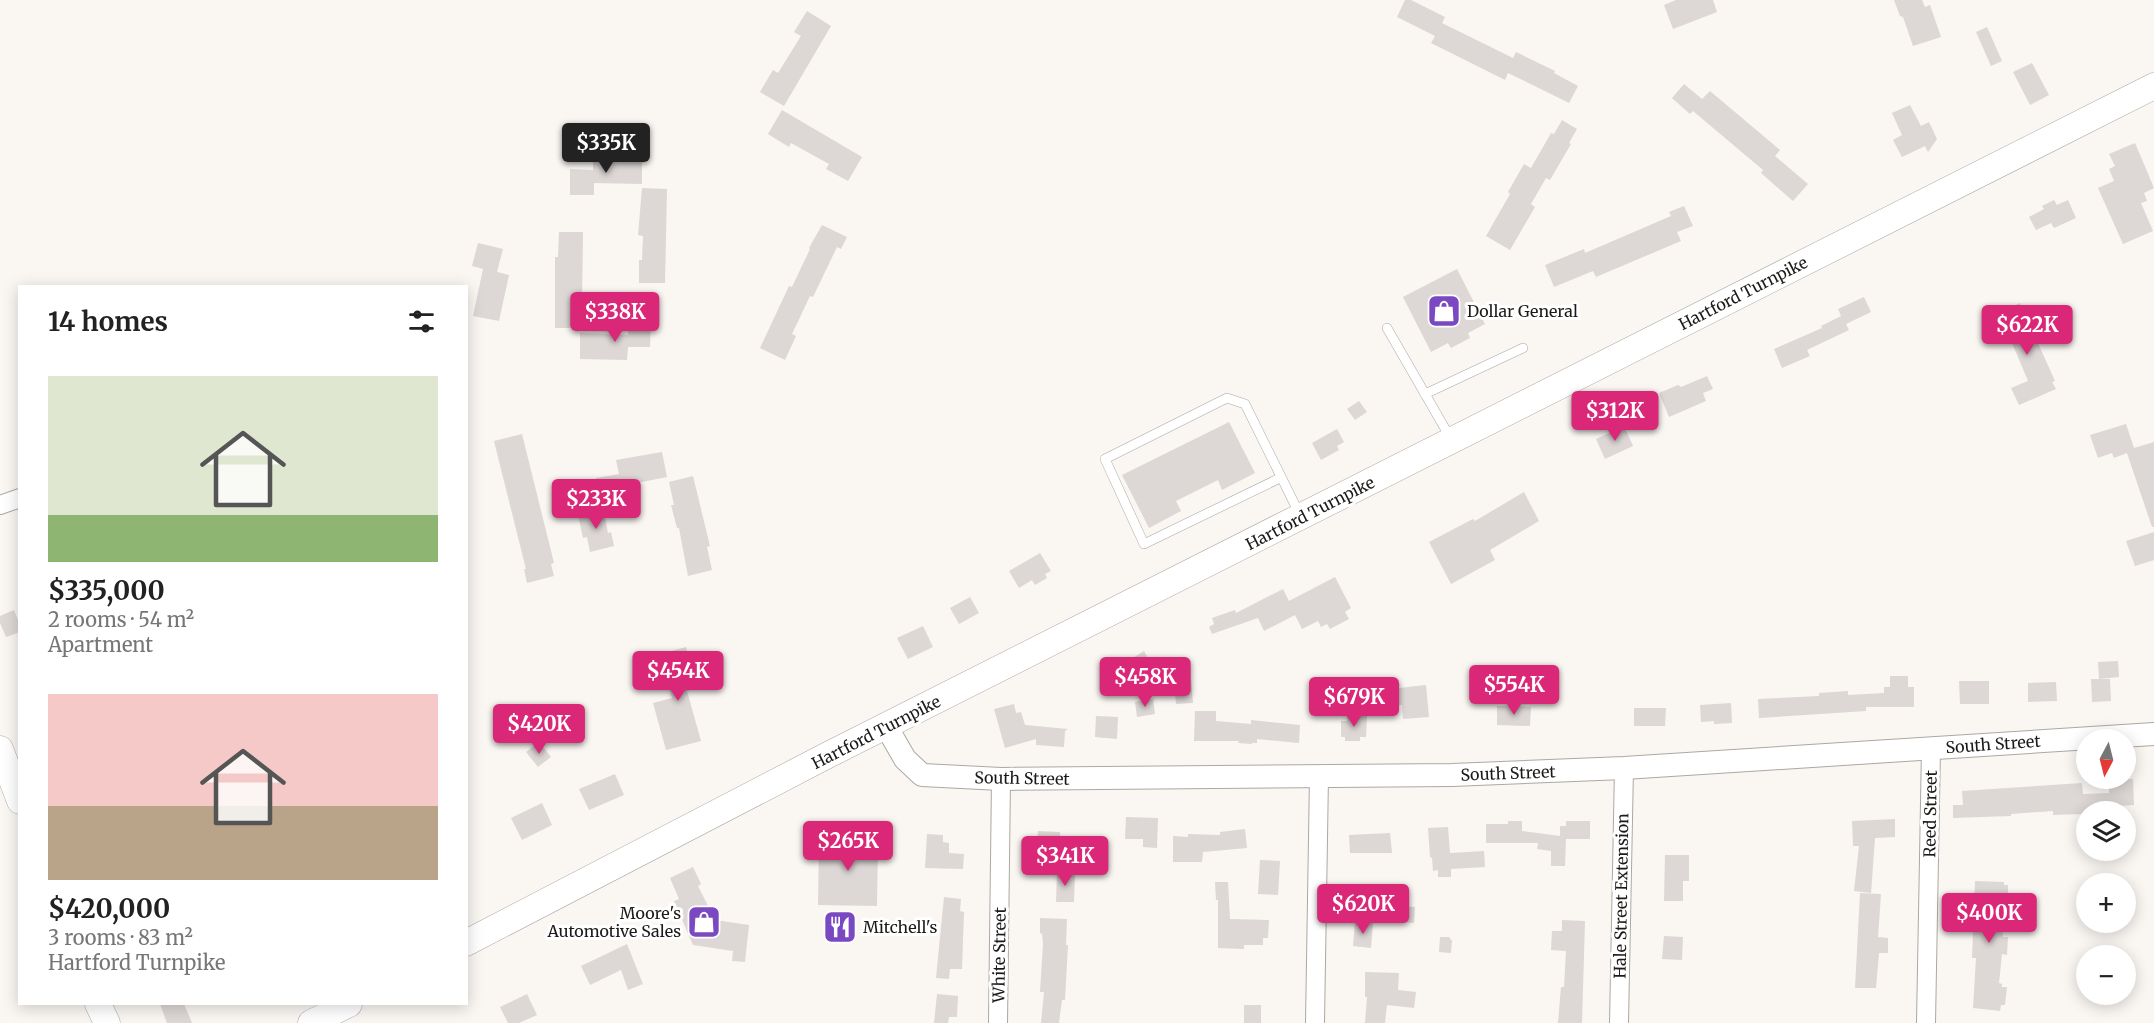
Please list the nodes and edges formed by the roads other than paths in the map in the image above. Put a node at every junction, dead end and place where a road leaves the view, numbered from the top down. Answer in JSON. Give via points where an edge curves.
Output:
{"nodes":[{"id":1,"x":2154,"y":86,"type":"edge"},
{"id":2,"x":1387,"y":328,"type":"dead end"},
{"id":3,"x":1523,"y":348,"type":"dead end"},
{"id":4,"x":1425,"y":394,"type":"junction"},
{"id":5,"x":1452,"y":441,"type":"junction"},
{"id":6,"x":1280,"y":477,"type":"junction"},
{"id":7,"x":18,"y":499,"type":"edge"},
{"id":8,"x":0,"y":505,"type":"edge"},
{"id":9,"x":1301,"y":518,"type":"junction"},
{"id":10,"x":886,"y":726,"type":"junction"},
{"id":11,"x":2154,"y":734,"type":"edge"},
{"id":12,"x":1931,"y":748,"type":"junction"},
{"id":13,"x":0,"y":749,"type":"edge"},
{"id":14,"x":1624,"y":768,"type":"junction"},
{"id":15,"x":1319,"y":776,"type":"junction"},
{"id":16,"x":1001,"y":779,"type":"junction"},
{"id":17,"x":18,"y":796,"type":"edge"},
{"id":18,"x":468,"y":942,"type":"edge"},
{"id":19,"x":98,"y":1005,"type":"edge"},
{"id":20,"x":347,"y":1005,"type":"edge"},
{"id":21,"x":107,"y":1023,"type":"edge"},
{"id":22,"x":311,"y":1023,"type":"edge"},
{"id":23,"x":998,"y":1023,"type":"edge"},
{"id":24,"x":1315,"y":1023,"type":"edge"},
{"id":25,"x":1618,"y":1023,"type":"edge"},
{"id":26,"x":1926,"y":1023,"type":"edge"}],
"edges":[{"from":1,"to":5,"type":"main road","name":"Hartford Turnpike"},
{"from":2,"to":4,"type":"lane"},
{"from":3,"to":4,"type":"lane"},
{"from":4,"to":5,"type":"lane"},
{"from":5,"to":9,"type":"main road","name":"Hartford Turnpike"},
{"from":6,"to":6,"type":"lane","via":[[1245,404],[1227,398],[1105,459],[1144,544]]},
{"from":6,"to":9,"type":"lane"},
{"from":7,"to":8,"type":"street"},
{"from":9,"to":10,"type":"main road","name":"Hartford Turnpike"},
{"from":10,"to":16,"type":"street","name":"South Street","via":[[906,759],[922,775]]},
{"from":10,"to":18,"type":"main road","name":"Hartford Turnpike"},
{"from":11,"to":12,"type":"street","name":"South Street"},
{"from":12,"to":14,"type":"street","name":"South Street"},
{"from":12,"to":26,"type":"street","name":"Reed Street"},
{"from":13,"to":17,"type":"main road"},
{"from":14,"to":15,"type":"street","name":"South Street"},
{"from":14,"to":25,"type":"street","name":"Hale Street Extension"},
{"from":15,"to":16,"type":"street","name":"South Street"},
{"from":15,"to":24,"type":"street"},
{"from":16,"to":23,"type":"street","name":"White Street"},
{"from":19,"to":21,"type":"main road"},
{"from":20,"to":22,"type":"main road"}]}
